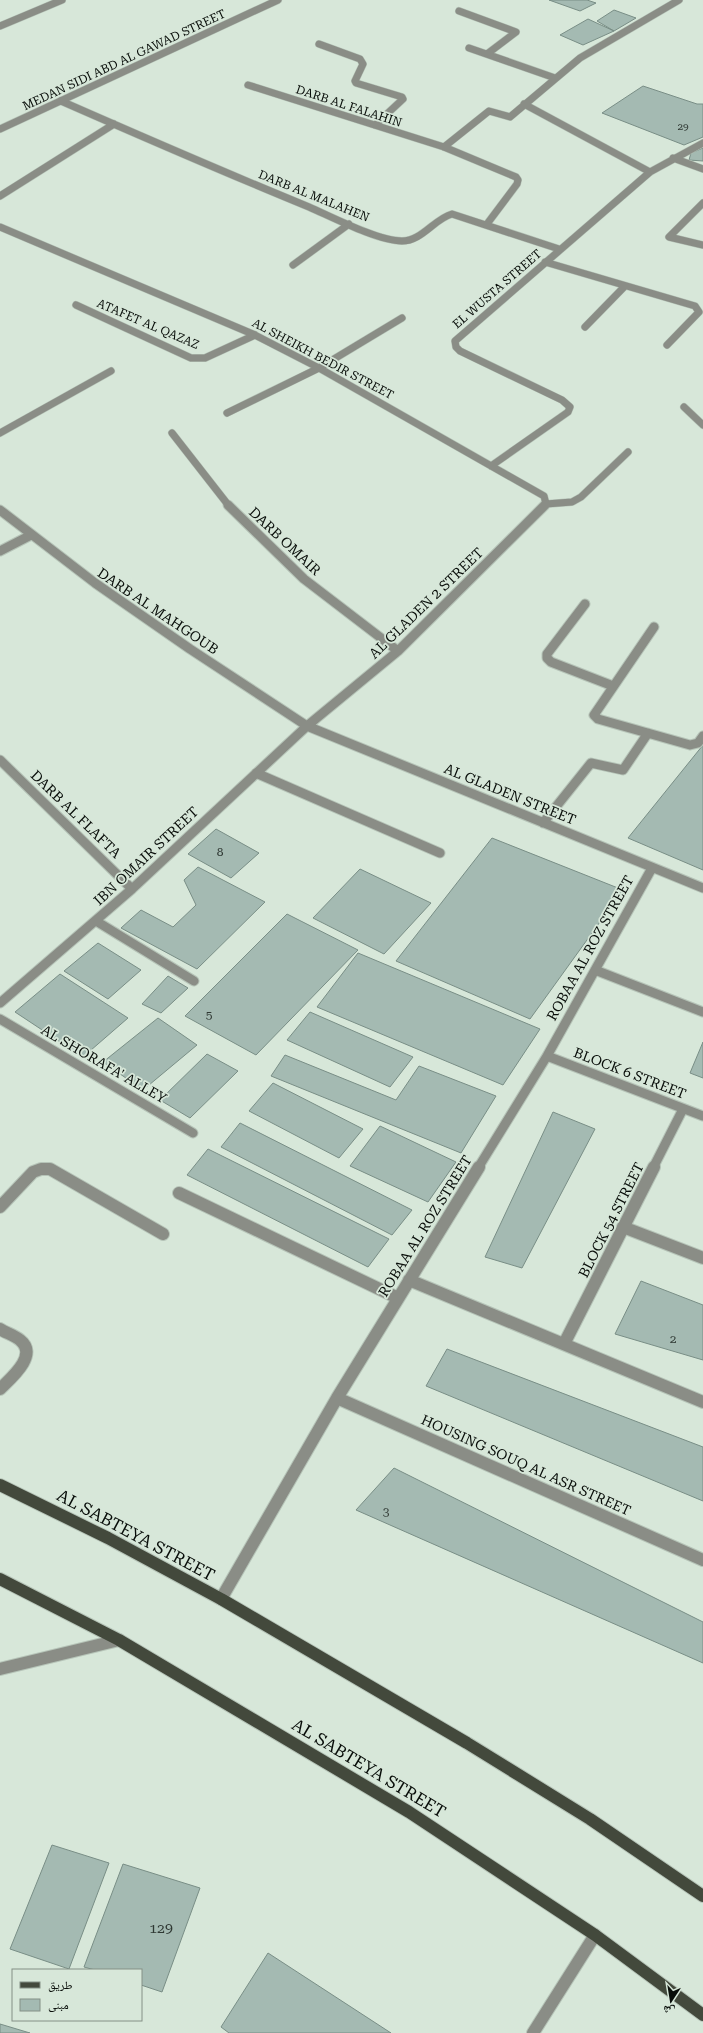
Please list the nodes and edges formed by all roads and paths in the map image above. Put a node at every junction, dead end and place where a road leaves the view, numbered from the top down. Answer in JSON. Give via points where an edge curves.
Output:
{"nodes":[{"id":1,"x":62,"y":0,"type":"edge"},
{"id":2,"x":278,"y":0,"type":"edge"},
{"id":3,"x":679,"y":0,"type":"edge"},
{"id":4,"x":459,"y":12,"type":"dead end"},
{"id":5,"x":0,"y":26,"type":"edge"},
{"id":6,"x":319,"y":44,"type":"dead end"},
{"id":7,"x":469,"y":48,"type":"dead end"},
{"id":8,"x":487,"y":54,"type":"junction"},
{"id":9,"x":555,"y":78,"type":"junction"},
{"id":10,"x":248,"y":85,"type":"dead end"},
{"id":11,"x":61,"y":101,"type":"junction"},
{"id":12,"x":524,"y":104,"type":"junction"},
{"id":13,"x":114,"y":124,"type":"junction"},
{"id":14,"x":375,"y":126,"type":"junction"},
{"id":15,"x":0,"y":129,"type":"edge"},
{"id":16,"x":703,"y":143,"type":"edge"},
{"id":17,"x":444,"y":147,"type":"junction"},
{"id":18,"x":673,"y":158,"type":"junction"},
{"id":19,"x":703,"y":169,"type":"edge"},
{"id":20,"x":650,"y":172,"type":"junction"},
{"id":21,"x":0,"y":196,"type":"edge"},
{"id":22,"x":703,"y":203,"type":"edge"},
{"id":23,"x":349,"y":224,"type":"junction"},
{"id":24,"x":487,"y":224,"type":"junction"},
{"id":25,"x":0,"y":227,"type":"edge"},
{"id":26,"x":703,"y":245,"type":"edge"},
{"id":27,"x":559,"y":249,"type":"junction"},
{"id":28,"x":545,"y":262,"type":"junction"},
{"id":29,"x":293,"y":265,"type":"dead end"},
{"id":30,"x":625,"y":286,"type":"junction"},
{"id":31,"x":76,"y":306,"type":"dead end"},
{"id":32,"x":402,"y":318,"type":"dead end"},
{"id":33,"x":585,"y":327,"type":"dead end"},
{"id":34,"x":255,"y":335,"type":"junction"},
{"id":35,"x":667,"y":345,"type":"dead end"},
{"id":36,"x":319,"y":368,"type":"junction"},
{"id":37,"x":111,"y":371,"type":"dead end"},
{"id":38,"x":684,"y":407,"type":"dead end"},
{"id":39,"x":227,"y":413,"type":"dead end"},
{"id":40,"x":703,"y":425,"type":"edge"},
{"id":41,"x":0,"y":433,"type":"edge"},
{"id":42,"x":172,"y":433,"type":"dead end"},
{"id":43,"x":628,"y":452,"type":"dead end"},
{"id":44,"x":490,"y":466,"type":"junction"},
{"id":45,"x":546,"y":504,"type":"junction"},
{"id":46,"x":0,"y":510,"type":"edge"},
{"id":47,"x":31,"y":535,"type":"junction"},
{"id":48,"x":0,"y":551,"type":"edge"},
{"id":49,"x":585,"y":604,"type":"dead end"},
{"id":50,"x":654,"y":627,"type":"dead end"},
{"id":51,"x":398,"y":651,"type":"junction"},
{"id":52,"x":613,"y":686,"type":"junction"},
{"id":53,"x":307,"y":726,"type":"junction"},
{"id":54,"x":648,"y":733,"type":"junction"},
{"id":55,"x":703,"y":736,"type":"edge"},
{"id":56,"x":0,"y":760,"type":"edge"},
{"id":57,"x":256,"y":773,"type":"junction"},
{"id":58,"x":543,"y":823,"type":"junction"},
{"id":59,"x":440,"y":853,"type":"dead end"},
{"id":60,"x":652,"y":868,"type":"junction"},
{"id":61,"x":703,"y":888,"type":"edge"},
{"id":62,"x":132,"y":889,"type":"junction"},
{"id":63,"x":96,"y":921,"type":"junction"},
{"id":64,"x":595,"y":970,"type":"junction"},
{"id":65,"x":194,"y":981,"type":"dead end"},
{"id":66,"x":0,"y":1003,"type":"edge"},
{"id":67,"x":703,"y":1012,"type":"edge"},
{"id":68,"x":0,"y":1019,"type":"edge"},
{"id":69,"x":547,"y":1056,"type":"junction"},
{"id":70,"x":683,"y":1109,"type":"junction"},
{"id":71,"x":703,"y":1116,"type":"edge"},
{"id":72,"x":193,"y":1133,"type":"dead end"},
{"id":73,"x":179,"y":1193,"type":"dead end"},
{"id":74,"x":0,"y":1207,"type":"edge"},
{"id":75,"x":623,"y":1227,"type":"junction"},
{"id":76,"x":164,"y":1234,"type":"dead end"},
{"id":77,"x":703,"y":1258,"type":"edge"},
{"id":78,"x":409,"y":1280,"type":"junction"},
{"id":79,"x":398,"y":1298,"type":"junction"},
{"id":80,"x":0,"y":1329,"type":"edge"},
{"id":81,"x":564,"y":1344,"type":"junction"},
{"id":82,"x":0,"y":1389,"type":"edge"},
{"id":83,"x":337,"y":1398,"type":"junction"},
{"id":84,"x":703,"y":1402,"type":"edge"},
{"id":85,"x":0,"y":1485,"type":"edge"},
{"id":86,"x":703,"y":1560,"type":"edge"},
{"id":87,"x":0,"y":1579,"type":"edge"},
{"id":88,"x":221,"y":1600,"type":"junction"},
{"id":89,"x":119,"y":1640,"type":"junction"},
{"id":90,"x":0,"y":1669,"type":"edge"},
{"id":91,"x":703,"y":1896,"type":"edge"},
{"id":92,"x":595,"y":1935,"type":"junction"},
{"id":93,"x":703,"y":2015,"type":"edge"},
{"id":94,"x":533,"y":2033,"type":"edge"}],
"edges":[{"from":1,"to":5,"type":"street"},
{"from":2,"to":11,"type":"street","name":"MEDAN SIDI ABD AL GAWAD STREET"},
{"from":3,"to":9,"type":"street","via":[[580,58]]},
{"from":4,"to":8,"type":"street","via":[[516,32]]},
{"from":6,"to":14,"type":"street","via":[[360,59],[363,64],[356,82],[402,97]]},
{"from":7,"to":8,"type":"street"},
{"from":8,"to":9,"type":"street"},
{"from":9,"to":12,"type":"street"},
{"from":10,"to":14,"type":"street","name":"DARB AL FALAHIN"},
{"from":11,"to":13,"type":"street","name":"DARB AL MALAHEN"},
{"from":11,"to":15,"type":"street","name":"MEDAN SIDI ABD AL GAWAD STREET"},
{"from":12,"to":17,"type":"street","via":[[510,117],[489,111]]},
{"from":12,"to":20,"type":"street"},
{"from":13,"to":21,"type":"street"},
{"from":13,"to":23,"type":"street","name":"DARB AL MALAHEN"},
{"from":14,"to":17,"type":"street","name":"DARB AL FALAHIN"},
{"from":16,"to":18,"type":"street","name":"EL WUSTA STREET"},
{"from":17,"to":24,"type":"street","name":"DARB AL FALAHIN","via":[[513,175],[518,180]]},
{"from":18,"to":19,"type":"street"},
{"from":18,"to":20,"type":"street","name":"EL WUSTA STREET"},
{"from":20,"to":27,"type":"street","name":"EL WUSTA STREET"},
{"from":22,"to":26,"type":"street","via":[[669,237]]},
{"from":23,"to":24,"type":"street","name":"DARB AL MALAHEN","via":[[402,241],[412,238],[446,214]]},
{"from":23,"to":29,"type":"street"},
{"from":24,"to":27,"type":"street","name":"DARB AL MALAHEN"},
{"from":25,"to":34,"type":"street","name":"AL SHEIKH BEDIR STREET"},
{"from":27,"to":28,"type":"street","name":"EL WUSTA STREET"},
{"from":28,"to":30,"type":"street"},
{"from":28,"to":44,"type":"street","name":"EL WUSTA STREET","via":[[455,341],[460,351],[562,400],[570,407],[568,412]]},
{"from":30,"to":33,"type":"street"},
{"from":30,"to":35,"type":"street","via":[[698,309],[699,312]]},
{"from":31,"to":34,"type":"street","name":"ATAFET AL QAZAZ","via":[[191,358],[206,358]]},
{"from":32,"to":36,"type":"street"},
{"from":34,"to":36,"type":"street","name":"AL SHEIKH BEDIR STREET"},
{"from":36,"to":39,"type":"street"},
{"from":36,"to":44,"type":"street","name":"AL SHEIKH BEDIR STREET"},
{"from":37,"to":41,"type":"street"},
{"from":38,"to":40,"type":"street"},
{"from":42,"to":51,"type":"street","name":"DARB OMAIR","via":[[229,506],[304,579]]},
{"from":43,"to":45,"type":"street","via":[[581,497],[572,502]]},
{"from":44,"to":45,"type":"street","name":"AL SHEIKH BEDIR STREET","via":[[544,496]]},
{"from":45,"to":51,"type":"street","name":"AL GLADEN 2 STREET"},
{"from":46,"to":47,"type":"street","name":"DARB AL MAHGOUB"},
{"from":47,"to":48,"type":"street"},
{"from":47,"to":53,"type":"street","name":"DARB AL MAHGOUB","via":[[114,597]]},
{"from":49,"to":52,"type":"street","via":[[547,654],[547,658],[551,662]]},
{"from":50,"to":52,"type":"street"},
{"from":51,"to":53,"type":"street","name":"AL GLADEN 2 STREET"},
{"from":52,"to":54,"type":"street","via":[[595,712],[596,718]]},
{"from":53,"to":57,"type":"street","name":"IBN OMAIR STREET"},
{"from":53,"to":58,"type":"street","name":"AL GLADEN STREET"},
{"from":54,"to":55,"type":"street","via":[[690,745],[698,743]]},
{"from":54,"to":58,"type":"street","via":[[623,770],[591,763]]},
{"from":56,"to":62,"type":"street","name":"DARB AL FLAFTA"},
{"from":57,"to":59,"type":"street"},
{"from":57,"to":62,"type":"street","name":"IBN OMAIR STREET"},
{"from":58,"to":60,"type":"street","name":"AL GLADEN STREET"},
{"from":60,"to":61,"type":"street","name":"AL GLADEN STREET"},
{"from":60,"to":64,"type":"street","name":"ROBAA AL ROZ STREET"},
{"from":62,"to":63,"type":"street","name":"IBN OMAIR STREET"},
{"from":63,"to":65,"type":"street"},
{"from":63,"to":66,"type":"street","name":"IBN OMAIR STREET"},
{"from":64,"to":67,"type":"street"},
{"from":64,"to":69,"type":"street","name":"ROBAA AL ROZ STREET"},
{"from":68,"to":72,"type":"street","name":"AL SHORAFA' ALLEY"},
{"from":69,"to":70,"type":"street","name":"BLOCK 6 STREET"},
{"from":69,"to":78,"type":"street","name":"ROBAA AL ROZ STREET"},
{"from":70,"to":71,"type":"street","name":"BLOCK 6 STREET"},
{"from":70,"to":75,"type":"street","name":"BLOCK 54 STREET"},
{"from":73,"to":79,"type":"street"},
{"from":74,"to":76,"type":"street","via":[[33,1172],[50,1169]]},
{"from":75,"to":77,"type":"street"},
{"from":75,"to":81,"type":"street","name":"BLOCK 54 STREET"},
{"from":78,"to":79,"type":"street","name":"ROBAA AL ROZ STREET"},
{"from":78,"to":81,"type":"street"},
{"from":79,"to":83,"type":"street","name":"ROBAA AL ROZ STREET"},
{"from":80,"to":82,"type":"street","via":[[20,1340],[27,1352],[22,1365]]},
{"from":81,"to":84,"type":"street"},
{"from":83,"to":86,"type":"street","name":"HOUSING SOUQ AL ASR STREET"},
{"from":83,"to":88,"type":"street","name":"ROBAA AL ROZ STREET"},
{"from":85,"to":88,"type":"main road","name":"AL SABTEYA STREET","via":[[108,1538]]},
{"from":87,"to":89,"type":"main road","name":"AL SABTEYA STREET"},
{"from":88,"to":91,"type":"main road","name":"AL SABTEYA STREET","via":[[467,1743],[584,1815]]},
{"from":89,"to":90,"type":"street"},
{"from":89,"to":92,"type":"main road","name":"AL SABTEYA STREET","via":[[409,1812]]},
{"from":92,"to":93,"type":"main road","name":"AL SABTEYA STREET"},
{"from":92,"to":94,"type":"street"}]}
